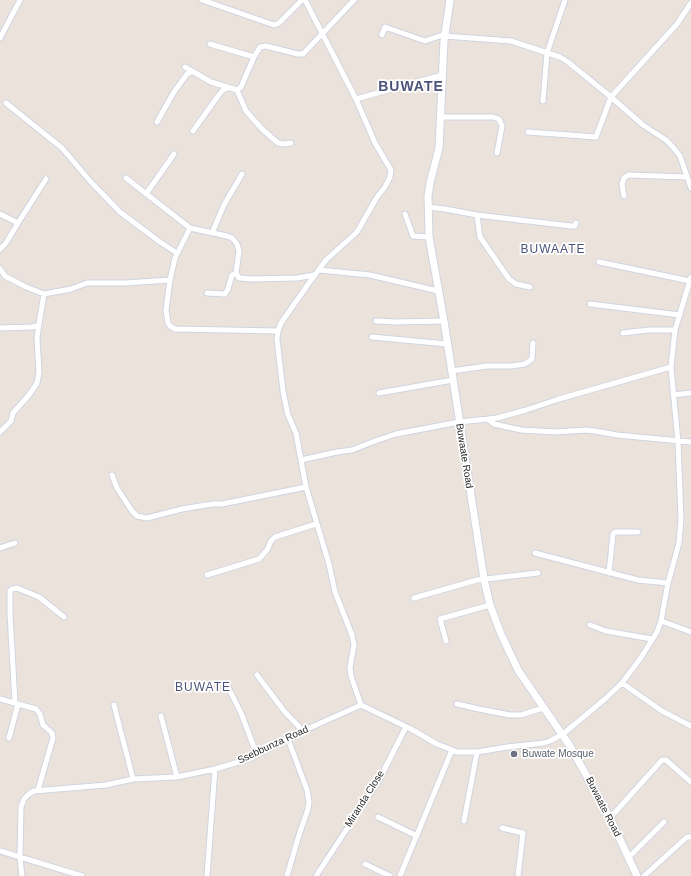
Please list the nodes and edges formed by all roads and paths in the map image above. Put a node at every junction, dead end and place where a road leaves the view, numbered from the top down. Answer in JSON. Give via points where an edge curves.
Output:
{"nodes":[{"id":1,"x":20,"y":0,"type":"edge"},
{"id":2,"x":202,"y":0,"type":"edge"},
{"id":3,"x":304,"y":0,"type":"edge"},
{"id":4,"x":354,"y":0,"type":"edge"},
{"id":5,"x":450,"y":0,"type":"edge"},
{"id":6,"x":565,"y":0,"type":"edge"},
{"id":7,"x":691,"y":3,"type":"edge"},
{"id":8,"x":322,"y":34,"type":"junction"},
{"id":9,"x":382,"y":35,"type":"dead end"},
{"id":10,"x":445,"y":36,"type":"junction"},
{"id":11,"x":0,"y":38,"type":"edge"},
{"id":12,"x":210,"y":44,"type":"dead end"},
{"id":13,"x":547,"y":53,"type":"junction"},
{"id":14,"x":254,"y":57,"type":"junction"},
{"id":15,"x":185,"y":67,"type":"dead end"},
{"id":16,"x":192,"y":71,"type":"junction"},
{"id":17,"x":442,"y":75,"type":"junction"},
{"id":18,"x":228,"y":88,"type":"junction"},
{"id":19,"x":237,"y":90,"type":"junction"},
{"id":20,"x":611,"y":97,"type":"junction"},
{"id":21,"x":356,"y":99,"type":"junction"},
{"id":22,"x":543,"y":101,"type":"dead end"},
{"id":23,"x":6,"y":103,"type":"dead end"},
{"id":24,"x":440,"y":117,"type":"junction"},
{"id":25,"x":158,"y":122,"type":"dead end"},
{"id":26,"x":193,"y":130,"type":"dead end"},
{"id":27,"x":528,"y":132,"type":"dead end"},
{"id":28,"x":291,"y":143,"type":"dead end"},
{"id":29,"x":497,"y":153,"type":"dead end"},
{"id":30,"x":174,"y":154,"type":"dead end"},
{"id":31,"x":242,"y":174,"type":"dead end"},
{"id":32,"x":687,"y":177,"type":"junction"},
{"id":33,"x":126,"y":178,"type":"dead end"},
{"id":34,"x":46,"y":179,"type":"dead end"},
{"id":35,"x":691,"y":188,"type":"edge"},
{"id":36,"x":146,"y":194,"type":"junction"},
{"id":37,"x":624,"y":196,"type":"dead end"},
{"id":38,"x":428,"y":207,"type":"junction"},
{"id":39,"x":0,"y":214,"type":"edge"},
{"id":40,"x":405,"y":214,"type":"dead end"},
{"id":41,"x":477,"y":215,"type":"junction"},
{"id":42,"x":18,"y":222,"type":"junction"},
{"id":43,"x":576,"y":223,"type":"dead end"},
{"id":44,"x":190,"y":228,"type":"junction"},
{"id":45,"x":212,"y":233,"type":"junction"},
{"id":46,"x":429,"y":237,"type":"junction"},
{"id":47,"x":0,"y":249,"type":"edge"},
{"id":48,"x":177,"y":253,"type":"junction"},
{"id":49,"x":599,"y":262,"type":"dead end"},
{"id":50,"x":0,"y":269,"type":"edge"},
{"id":51,"x":318,"y":270,"type":"junction"},
{"id":52,"x":236,"y":274,"type":"junction"},
{"id":53,"x":314,"y":275,"type":"junction"},
{"id":54,"x":691,"y":279,"type":"edge"},
{"id":55,"x":170,"y":280,"type":"junction"},
{"id":56,"x":530,"y":287,"type":"dead end"},
{"id":57,"x":438,"y":291,"type":"junction"},
{"id":58,"x":207,"y":293,"type":"dead end"},
{"id":59,"x":44,"y":294,"type":"junction"},
{"id":60,"x":590,"y":304,"type":"dead end"},
{"id":61,"x":680,"y":316,"type":"junction"},
{"id":62,"x":444,"y":321,"type":"junction"},
{"id":63,"x":376,"y":322,"type":"dead end"},
{"id":64,"x":39,"y":324,"type":"junction"},
{"id":65,"x":0,"y":328,"type":"edge"},
{"id":66,"x":675,"y":330,"type":"junction"},
{"id":67,"x":278,"y":331,"type":"junction"},
{"id":68,"x":623,"y":333,"type":"dead end"},
{"id":69,"x":372,"y":337,"type":"dead end"},
{"id":70,"x":533,"y":343,"type":"dead end"},
{"id":71,"x":447,"y":344,"type":"junction"},
{"id":72,"x":670,"y":367,"type":"junction"},
{"id":73,"x":451,"y":370,"type":"junction"},
{"id":74,"x":453,"y":380,"type":"junction"},
{"id":75,"x":380,"y":393,"type":"dead end"},
{"id":76,"x":691,"y":393,"type":"edge"},
{"id":77,"x":673,"y":395,"type":"junction"},
{"id":78,"x":488,"y":419,"type":"junction"},
{"id":79,"x":459,"y":422,"type":"junction"},
{"id":80,"x":0,"y":432,"type":"edge"},
{"id":81,"x":678,"y":442,"type":"junction"},
{"id":82,"x":691,"y":442,"type":"edge"},
{"id":83,"x":301,"y":460,"type":"junction"},
{"id":84,"x":112,"y":476,"type":"dead end"},
{"id":85,"x":306,"y":487,"type":"junction"},
{"id":86,"x":316,"y":524,"type":"junction"},
{"id":87,"x":638,"y":532,"type":"dead end"},
{"id":88,"x":15,"y":543,"type":"dead end"},
{"id":89,"x":0,"y":548,"type":"edge"},
{"id":90,"x":535,"y":554,"type":"dead end"},
{"id":91,"x":609,"y":572,"type":"junction"},
{"id":92,"x":538,"y":573,"type":"dead end"},
{"id":93,"x":207,"y":575,"type":"dead end"},
{"id":94,"x":484,"y":579,"type":"junction"},
{"id":95,"x":668,"y":583,"type":"junction"},
{"id":96,"x":414,"y":598,"type":"dead end"},
{"id":97,"x":490,"y":605,"type":"junction"},
{"id":98,"x":64,"y":617,"type":"dead end"},
{"id":99,"x":661,"y":621,"type":"junction"},
{"id":100,"x":590,"y":625,"type":"dead end"},
{"id":101,"x":691,"y":632,"type":"edge"},
{"id":102,"x":652,"y":639,"type":"junction"},
{"id":103,"x":446,"y":641,"type":"dead end"},
{"id":104,"x":257,"y":675,"type":"dead end"},
{"id":105,"x":622,"y":683,"type":"junction"},
{"id":106,"x":227,"y":685,"type":"dead end"},
{"id":107,"x":0,"y":699,"type":"edge"},
{"id":108,"x":16,"y":703,"type":"junction"},
{"id":109,"x":457,"y":704,"type":"dead end"},
{"id":110,"x":114,"y":705,"type":"dead end"},
{"id":111,"x":361,"y":705,"type":"junction"},
{"id":112,"x":543,"y":708,"type":"junction"},
{"id":113,"x":161,"y":716,"type":"dead end"},
{"id":114,"x":691,"y":726,"type":"edge"},
{"id":115,"x":406,"y":727,"type":"junction"},
{"id":116,"x":302,"y":731,"type":"junction"},
{"id":117,"x":563,"y":734,"type":"junction"},
{"id":118,"x":9,"y":738,"type":"dead end"},
{"id":119,"x":288,"y":739,"type":"junction"},
{"id":120,"x":452,"y":750,"type":"junction"},
{"id":121,"x":477,"y":752,"type":"junction"},
{"id":122,"x":257,"y":755,"type":"junction"},
{"id":123,"x":215,"y":770,"type":"junction"},
{"id":124,"x":176,"y":777,"type":"junction"},
{"id":125,"x":133,"y":779,"type":"junction"},
{"id":126,"x":691,"y":782,"type":"edge"},
{"id":127,"x":38,"y":790,"type":"junction"},
{"id":128,"x":378,"y":817,"type":"dead end"},
{"id":129,"x":610,"y":818,"type":"junction"},
{"id":130,"x":464,"y":821,"type":"dead end"},
{"id":131,"x":664,"y":822,"type":"dead end"},
{"id":132,"x":502,"y":828,"type":"dead end"},
{"id":133,"x":417,"y":836,"type":"junction"},
{"id":134,"x":691,"y":837,"type":"edge"},
{"id":135,"x":0,"y":851,"type":"edge"},
{"id":136,"x":20,"y":858,"type":"junction"},
{"id":137,"x":628,"y":858,"type":"junction"},
{"id":138,"x":365,"y":864,"type":"dead end"},
{"id":139,"x":22,"y":876,"type":"edge"},
{"id":140,"x":82,"y":876,"type":"edge"},
{"id":141,"x":207,"y":876,"type":"edge"},
{"id":142,"x":287,"y":876,"type":"edge"},
{"id":143,"x":316,"y":876,"type":"edge"},
{"id":144,"x":390,"y":876,"type":"edge"},
{"id":145,"x":400,"y":876,"type":"edge"},
{"id":146,"x":518,"y":876,"type":"edge"},
{"id":147,"x":636,"y":876,"type":"edge"},
{"id":148,"x":644,"y":876,"type":"edge"}],
"edges":[{"from":1,"to":11,"type":"street"},
{"from":2,"to":3,"type":"street","via":[[274,25]]},
{"from":3,"to":8,"type":"street"},
{"from":4,"to":8,"type":"street"},
{"from":5,"to":10,"type":"street","name":"Buwaate Road"},
{"from":6,"to":13,"type":"street"},
{"from":7,"to":20,"type":"street","via":[[676,24]]},
{"from":8,"to":14,"type":"street","via":[[300,54],[264,46],[258,49]]},
{"from":8,"to":21,"type":"street"},
{"from":9,"to":10,"type":"street","via":[[386,27],[426,41]]},
{"from":10,"to":13,"type":"street","via":[[511,41]]},
{"from":10,"to":17,"type":"street","name":"Buwaate Road"},
{"from":12,"to":14,"type":"street"},
{"from":13,"to":20,"type":"street","via":[[568,62]]},
{"from":13,"to":22,"type":"street"},
{"from":14,"to":19,"type":"street","via":[[241,87]]},
{"from":15,"to":16,"type":"street"},
{"from":16,"to":18,"type":"street"},
{"from":16,"to":25,"type":"street","via":[[174,92]]},
{"from":17,"to":21,"type":"street"},
{"from":17,"to":24,"type":"street","name":"Buwaate Road"},
{"from":18,"to":19,"type":"street"},
{"from":18,"to":26,"type":"street","via":[[218,96]]},
{"from":19,"to":28,"type":"street","via":[[246,111],[262,129],[278,143]]},
{"from":20,"to":27,"type":"street","via":[[596,137]]},
{"from":20,"to":32,"type":"street","via":[[672,146],[680,156]]},
{"from":21,"to":51,"type":"street","via":[[375,143],[388,164],[390,177],[357,232]]},
{"from":23,"to":48,"type":"street","via":[[62,148],[120,212]]},
{"from":24,"to":29,"type":"street","via":[[499,119],[502,126]]},
{"from":24,"to":38,"type":"street","name":"Buwaate Road","via":[[439,148],[430,183]]},
{"from":30,"to":36,"type":"street"},
{"from":31,"to":45,"type":"street"},
{"from":32,"to":35,"type":"street"},
{"from":32,"to":37,"type":"street","via":[[628,175],[622,184]]},
{"from":33,"to":36,"type":"street"},
{"from":34,"to":42,"type":"street"},
{"from":36,"to":44,"type":"street"},
{"from":38,"to":41,"type":"street"},
{"from":38,"to":46,"type":"street","name":"Buwaate Road"},
{"from":39,"to":42,"type":"street"},
{"from":40,"to":46,"type":"street","via":[[413,236]]},
{"from":41,"to":43,"type":"street","via":[[571,226],[575,226]]},
{"from":41,"to":56,"type":"street","via":[[480,237],[509,279],[516,284]]},
{"from":42,"to":47,"type":"street"},
{"from":44,"to":45,"type":"street"},
{"from":44,"to":48,"type":"street"},
{"from":45,"to":52,"type":"street","via":[[232,238],[237,244],[239,251]]},
{"from":46,"to":57,"type":"street","name":"Buwaate Road"},
{"from":48,"to":55,"type":"street"},
{"from":49,"to":54,"type":"street"},
{"from":50,"to":59,"type":"street","via":[[5,276],[26,288]]},
{"from":51,"to":53,"type":"street"},
{"from":51,"to":57,"type":"street","via":[[370,275]]},
{"from":52,"to":53,"type":"street","via":[[242,279],[297,278]]},
{"from":52,"to":58,"type":"street","via":[[232,275],[225,294]]},
{"from":53,"to":67,"type":"street"},
{"from":54,"to":61,"type":"street"},
{"from":55,"to":59,"type":"street","via":[[87,283]]},
{"from":55,"to":67,"type":"street","via":[[166,310],[168,323],[172,328]]},
{"from":57,"to":62,"type":"street","name":"Buwaate Road"},
{"from":59,"to":64,"type":"street"},
{"from":60,"to":61,"type":"street"},
{"from":61,"to":66,"type":"street"},
{"from":62,"to":63,"type":"street"},
{"from":62,"to":71,"type":"street","name":"Buwaate Road"},
{"from":64,"to":65,"type":"street","via":[[33,328]]},
{"from":64,"to":80,"type":"street","via":[[37,383],[13,414],[12,421]]},
{"from":66,"to":68,"type":"street"},
{"from":66,"to":72,"type":"street"},
{"from":67,"to":83,"type":"street","via":[[283,391]]},
{"from":69,"to":71,"type":"street"},
{"from":70,"to":73,"type":"street","via":[[532,359],[525,364]]},
{"from":71,"to":73,"type":"street","name":"Buwaate Road"},
{"from":72,"to":77,"type":"street"},
{"from":72,"to":78,"type":"street"},
{"from":73,"to":74,"type":"street","name":"Buwaate Road"},
{"from":74,"to":75,"type":"street"},
{"from":74,"to":79,"type":"street","name":"Buwaate Road"},
{"from":76,"to":77,"type":"street"},
{"from":77,"to":81,"type":"street"},
{"from":78,"to":79,"type":"street"},
{"from":78,"to":81,"type":"street","via":[[494,424],[522,430],[587,430]]},
{"from":79,"to":83,"type":"street","via":[[396,434],[352,450]]},
{"from":79,"to":94,"type":"street","name":"Buwaate Road"},
{"from":81,"to":82,"type":"street"},
{"from":81,"to":95,"type":"street","via":[[681,527]]},
{"from":83,"to":85,"type":"street"},
{"from":84,"to":85,"type":"street","via":[[132,511],[137,516],[147,518],[182,509],[222,504]]},
{"from":85,"to":86,"type":"street"},
{"from":86,"to":93,"type":"street","via":[[275,537],[259,559]]},
{"from":86,"to":111,"type":"street","via":[[329,564],[334,592],[352,635],[354,645],[351,676]]},
{"from":87,"to":91,"type":"street","via":[[613,534]]},
{"from":88,"to":89,"type":"street"},
{"from":90,"to":91,"type":"street"},
{"from":91,"to":95,"type":"street","via":[[638,580]]},
{"from":92,"to":94,"type":"street"},
{"from":94,"to":96,"type":"street"},
{"from":94,"to":97,"type":"street","name":"Buwaate Road"},
{"from":95,"to":99,"type":"street"},
{"from":97,"to":103,"type":"street","via":[[440,619]]},
{"from":97,"to":112,"type":"street","name":"Buwaate Road","via":[[518,670]]},
{"from":98,"to":108,"type":"street","via":[[39,597],[17,588],[10,591]]},
{"from":99,"to":101,"type":"street"},
{"from":99,"to":102,"type":"street"},
{"from":100,"to":102,"type":"street","via":[[606,631]]},
{"from":102,"to":105,"type":"street"},
{"from":104,"to":116,"type":"street"},
{"from":105,"to":114,"type":"street","via":[[662,711]]},
{"from":105,"to":117,"type":"street"},
{"from":106,"to":122,"type":"street"},
{"from":107,"to":108,"type":"street"},
{"from":108,"to":118,"type":"street"},
{"from":108,"to":127,"type":"street","via":[[36,709],[43,725],[53,735]]},
{"from":109,"to":112,"type":"street","via":[[510,715],[521,715]]},
{"from":110,"to":125,"type":"street"},
{"from":111,"to":115,"type":"street"},
{"from":111,"to":116,"type":"street","name":"Ssebbunza Road"},
{"from":112,"to":117,"type":"street","name":"Buwaate Road"},
{"from":113,"to":124,"type":"street"},
{"from":115,"to":120,"type":"street"},
{"from":115,"to":143,"type":"street","name":"Miranda Close","via":[[378,780]]},
{"from":116,"to":119,"type":"street","name":"Ssebbunza Road"},
{"from":117,"to":121,"type":"street","via":[[550,742]]},
{"from":117,"to":129,"type":"street","name":"Buwaate Road"},
{"from":119,"to":122,"type":"street","name":"Ssebbunza Road"},
{"from":119,"to":142,"type":"street","via":[[309,802]]},
{"from":120,"to":121,"type":"street"},
{"from":120,"to":133,"type":"street"},
{"from":121,"to":130,"type":"street"},
{"from":122,"to":123,"type":"street","name":"Ssebbunza Road"},
{"from":123,"to":124,"type":"street","name":"Ssebbunza Road"},
{"from":123,"to":141,"type":"street"},
{"from":124,"to":125,"type":"street","name":"Ssebbunza Road"},
{"from":125,"to":127,"type":"street","name":"Ssebbunza Road","via":[[98,786]]},
{"from":126,"to":129,"type":"street","via":[[666,760],[662,760]]},
{"from":127,"to":136,"type":"street","via":[[28,794],[21,806]]},
{"from":128,"to":133,"type":"street"},
{"from":129,"to":137,"type":"street","name":"Buwaate Road"},
{"from":131,"to":137,"type":"street"},
{"from":132,"to":146,"type":"street","via":[[523,834]]},
{"from":133,"to":145,"type":"street"},
{"from":134,"to":148,"type":"street","via":[[687,837]]},
{"from":135,"to":136,"type":"street"},
{"from":136,"to":139,"type":"street"},
{"from":136,"to":140,"type":"street"},
{"from":137,"to":147,"type":"street","name":"Buwaate Road"},
{"from":138,"to":144,"type":"street"}]}
